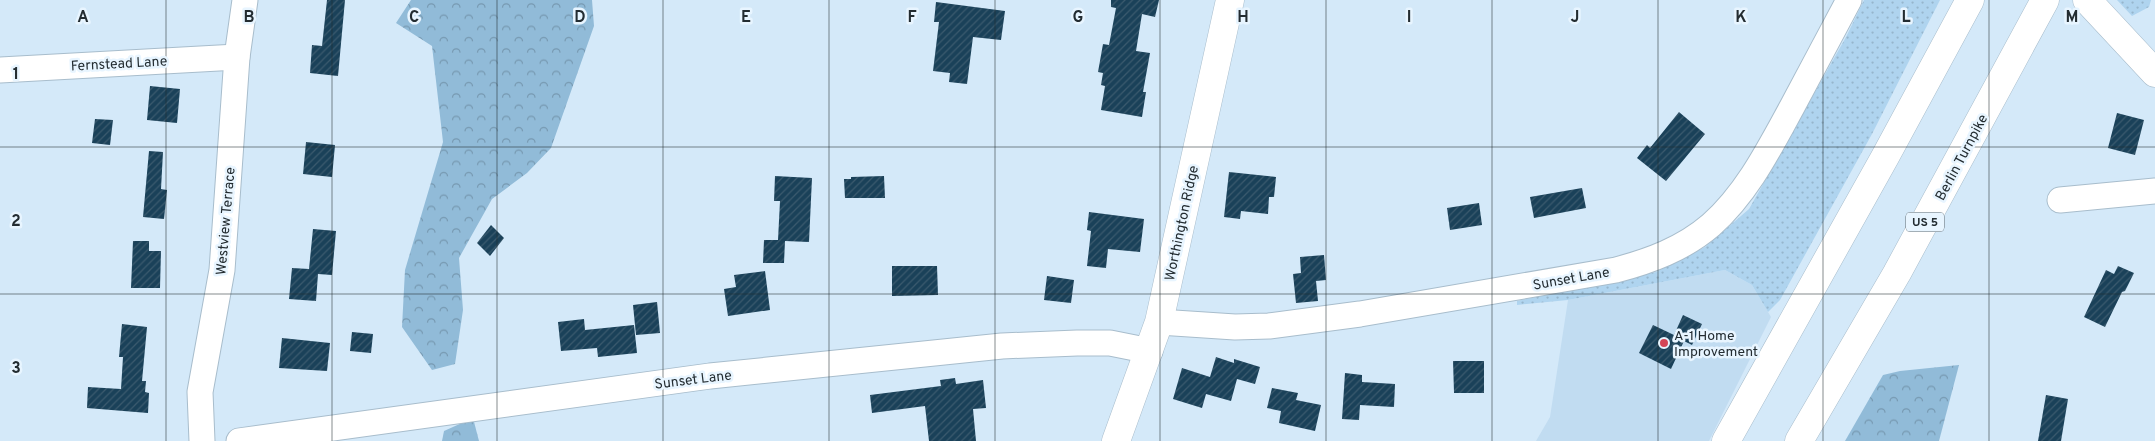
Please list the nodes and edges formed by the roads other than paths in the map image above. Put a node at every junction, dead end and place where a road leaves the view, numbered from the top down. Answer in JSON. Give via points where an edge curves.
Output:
{"nodes":[{"id":1,"x":245,"y":0,"type":"edge"},
{"id":2,"x":1230,"y":0,"type":"edge"},
{"id":3,"x":1849,"y":0,"type":"edge"},
{"id":4,"x":1970,"y":0,"type":"edge"},
{"id":5,"x":2045,"y":0,"type":"edge"},
{"id":6,"x":2087,"y":0,"type":"edge"},
{"id":7,"x":237,"y":57,"type":"junction"},
{"id":8,"x":0,"y":70,"type":"edge"},
{"id":9,"x":2155,"y":73,"type":"edge"},
{"id":10,"x":2155,"y":191,"type":"edge"},
{"id":11,"x":2060,"y":200,"type":"dead end"},
{"id":12,"x":1159,"y":322,"type":"junction"},
{"id":13,"x":1150,"y":350,"type":"junction"},
{"id":14,"x":251,"y":440,"type":"edge"},
{"id":15,"x":202,"y":441,"type":"edge"},
{"id":16,"x":1116,"y":441,"type":"edge"},
{"id":17,"x":1726,"y":441,"type":"edge"},
{"id":18,"x":1799,"y":441,"type":"edge"}],
"edges":[{"from":1,"to":7,"type":"street","name":"Westview Terrace"},
{"from":2,"to":12,"type":"main road","name":"Worthington Ridge"},
{"from":3,"to":12,"type":"street","name":"Sunset Lane","via":[[1752,177],[1710,226],[1682,246],[1651,260],[1616,270],[1299,322],[1235,327]]},
{"from":4,"to":17,"type":"main road"},
{"from":5,"to":18,"type":"main road","name":"Berlin Turnpike","number":"US 5","via":[[1898,274]]},
{"from":6,"to":9,"type":"main road"},
{"from":7,"to":8,"type":"street","name":"Fernstead Lane"},
{"from":7,"to":15,"type":"street","name":"Westview Terrace","via":[[222,270],[200,392]]},
{"from":10,"to":11,"type":"street"},
{"from":12,"to":13,"type":"main road","name":"Worthington Ridge"},
{"from":13,"to":14,"type":"street","name":"Sunset Lane","via":[[1110,343],[1077,343],[934,352],[710,376]]},
{"from":13,"to":16,"type":"main road","name":"Worthington Ridge"}]}
